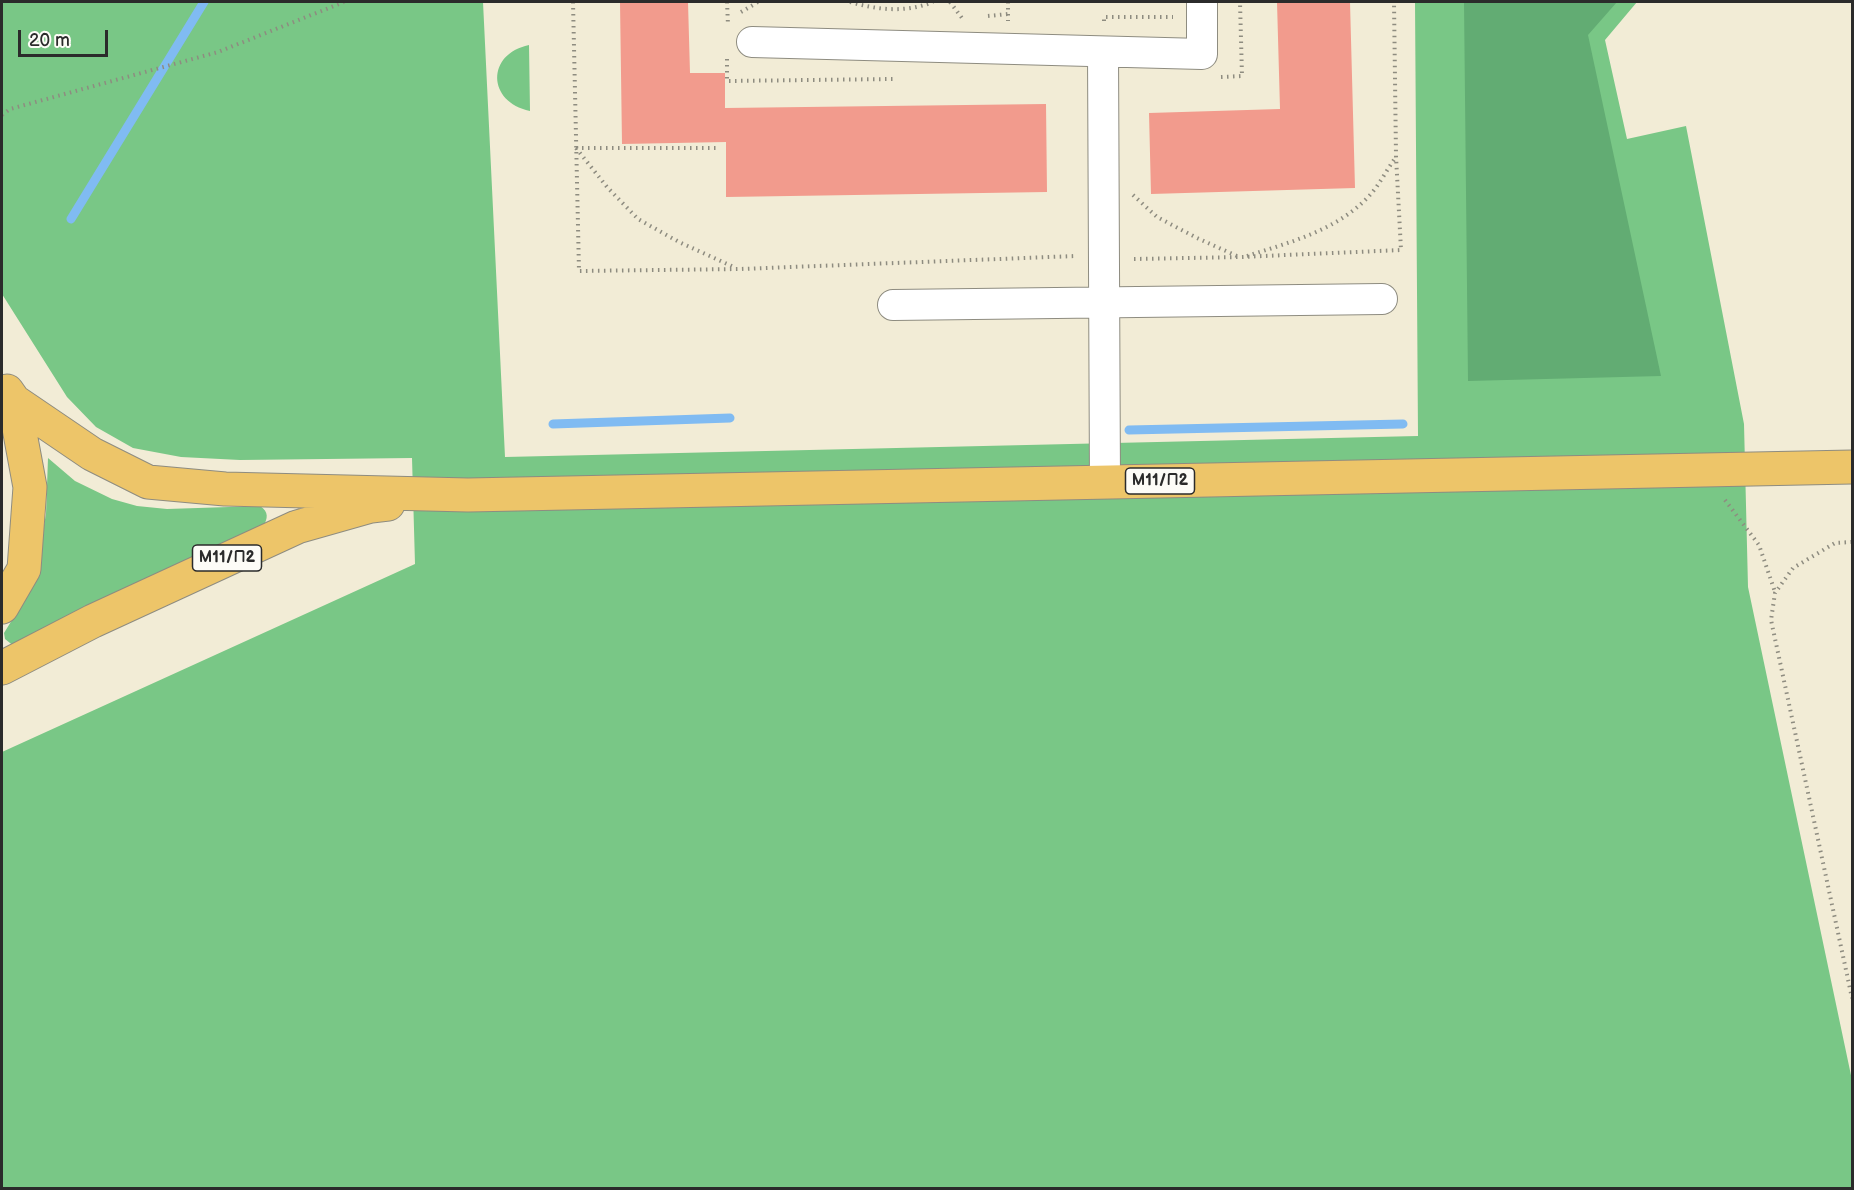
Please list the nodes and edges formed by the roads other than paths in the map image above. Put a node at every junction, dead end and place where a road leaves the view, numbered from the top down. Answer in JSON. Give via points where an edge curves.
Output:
{"nodes":[{"id":1,"x":1202,"y":2,"type":"edge"},
{"id":2,"x":736,"y":41,"type":"road end"},
{"id":3,"x":1103,"y":52,"type":"junction"},
{"id":4,"x":1382,"y":299,"type":"dead end"},
{"id":5,"x":1103,"y":303,"type":"junction"},
{"id":6,"x":892,"y":304,"type":"dead end"},
{"id":7,"x":8,"y":392,"type":"edge"},
{"id":8,"x":1852,"y":468,"type":"edge"},
{"id":9,"x":1105,"y":482,"type":"junction"},
{"id":10,"x":468,"y":495,"type":"junction"},
{"id":11,"x":2,"y":608,"type":"edge"},
{"id":12,"x":2,"y":668,"type":"edge"}],
"edges":[{"from":1,"to":3,"type":"lane","via":[[1202,54]]},
{"from":2,"to":3,"type":"lane"},
{"from":3,"to":5,"type":"lane"},
{"from":4,"to":5,"type":"lane"},
{"from":5,"to":6,"type":"lane"},
{"from":5,"to":9,"type":"lane"},
{"from":7,"to":10,"type":"highway","number":"М11/П2","via":[[92,454],[148,482],[225,489]]},
{"from":7,"to":11,"type":"highway","number":"М11/П2","via":[[30,487],[24,569]]},
{"from":8,"to":9,"type":"highway","number":"М11/П2"},
{"from":9,"to":10,"type":"highway","number":"М11/П2"},
{"from":10,"to":12,"type":"highway","number":"М11/П2","via":[[371,506],[297,527],[102,616]]}]}
